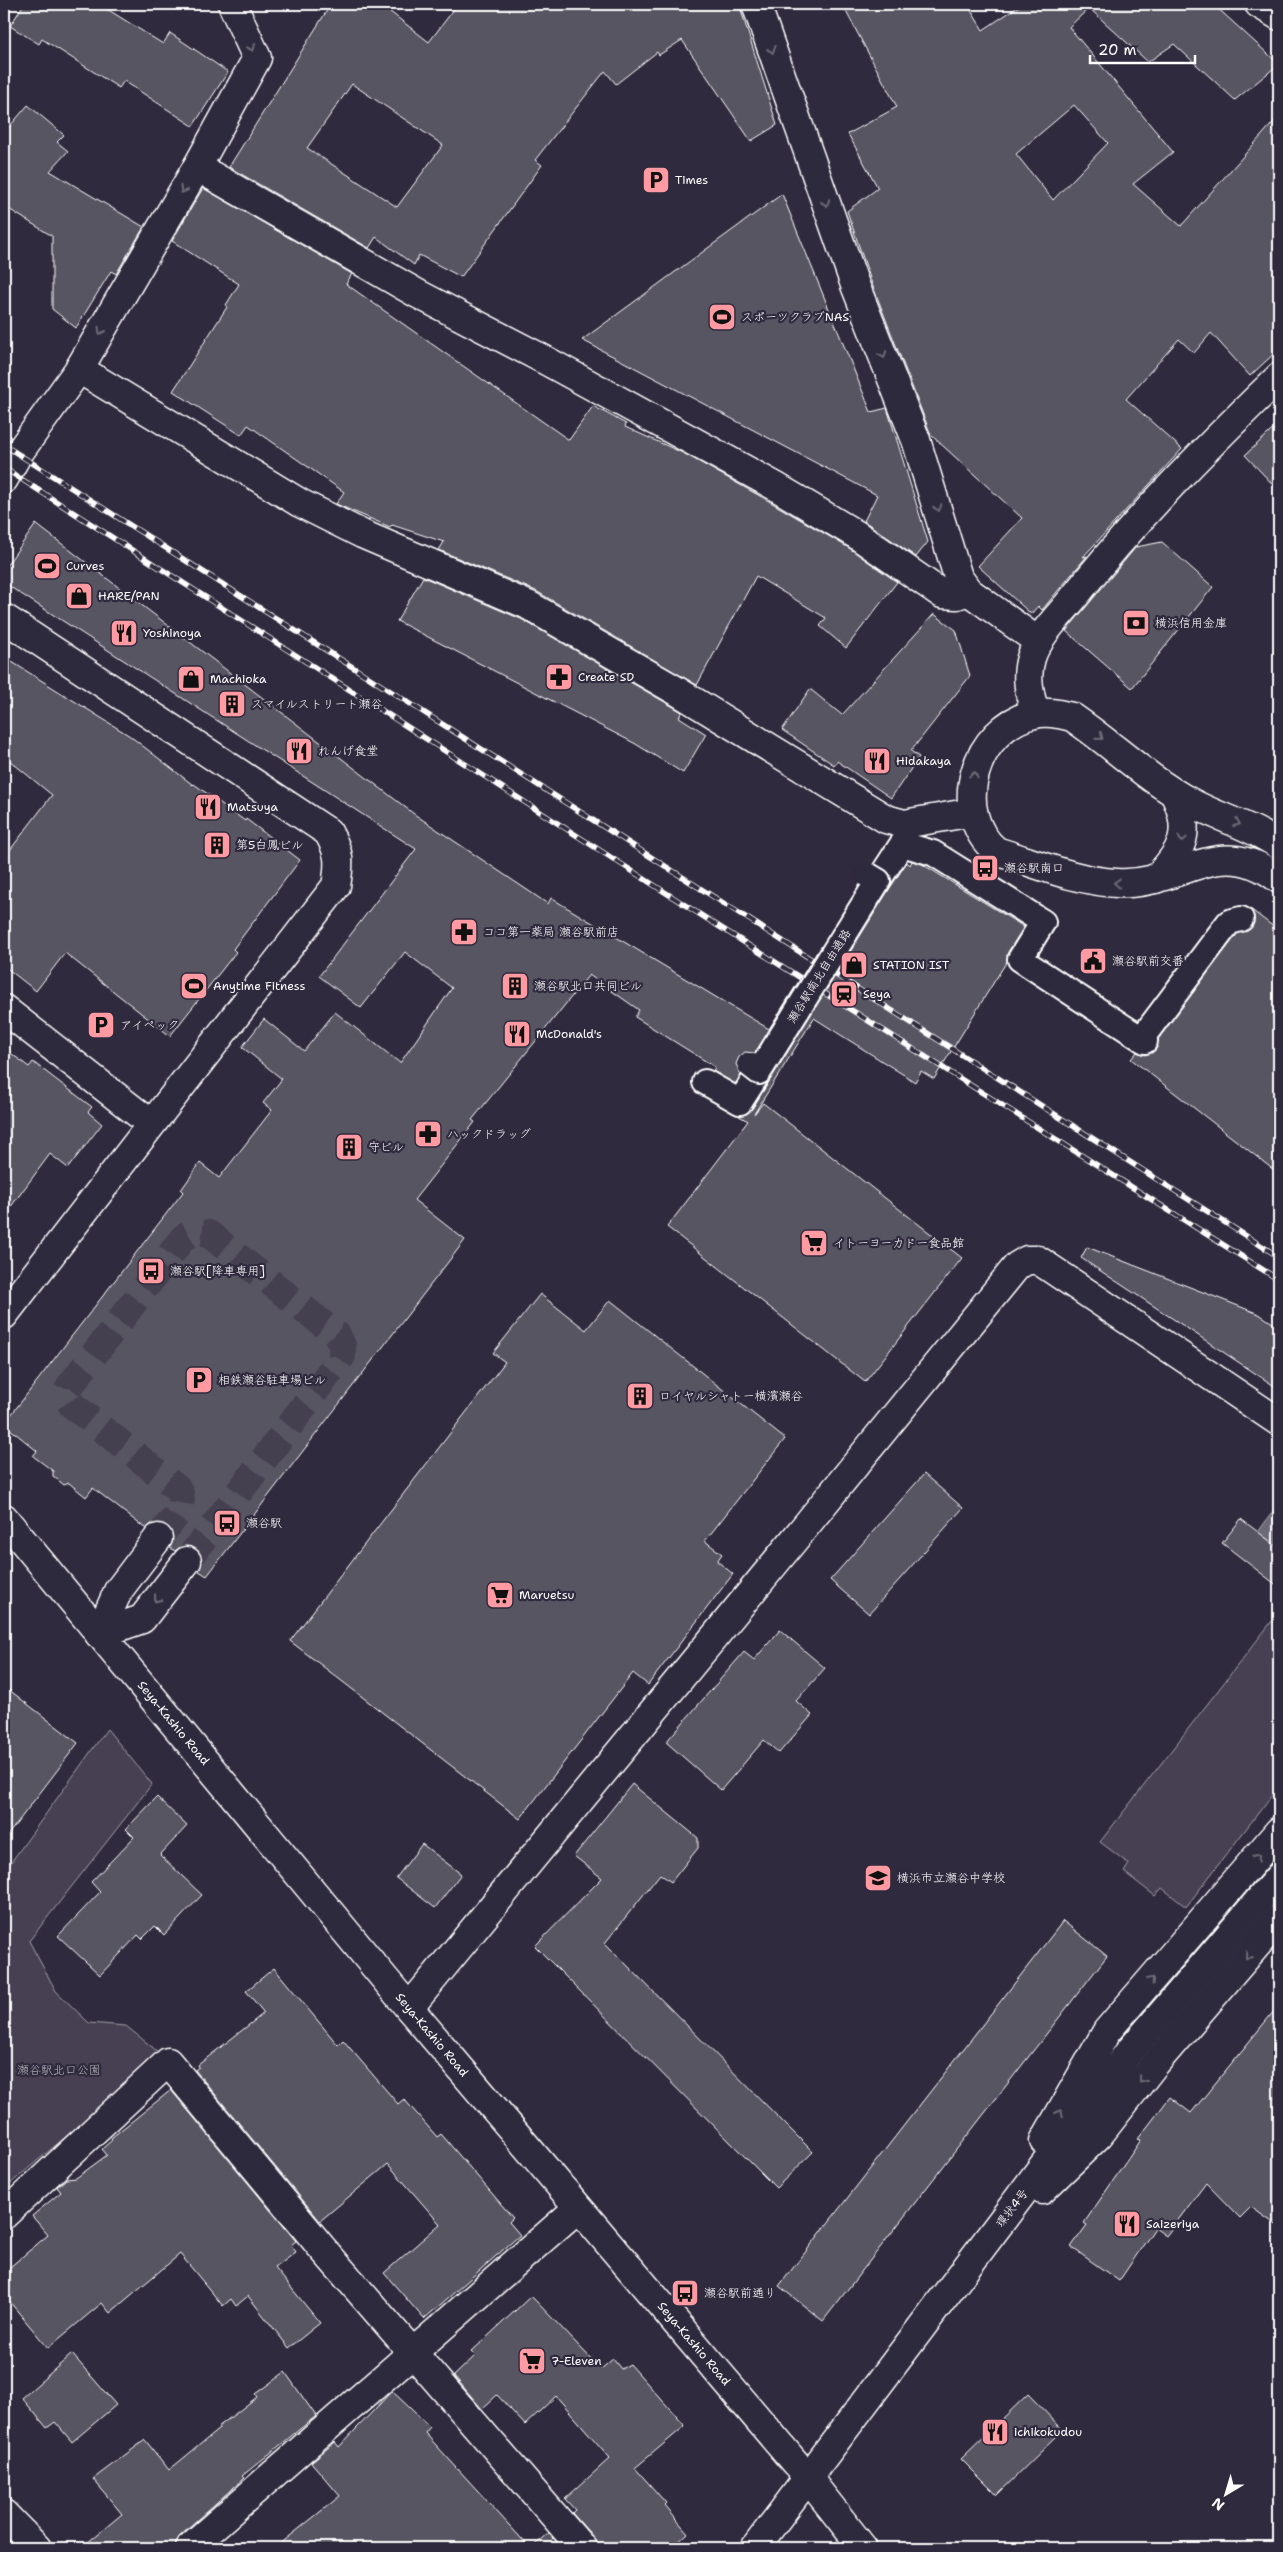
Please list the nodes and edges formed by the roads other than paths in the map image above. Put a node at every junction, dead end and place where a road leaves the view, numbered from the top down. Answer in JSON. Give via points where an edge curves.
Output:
{"nodes":[{"id":1,"x":232,"y":4,"type":"edge"},
{"id":2,"x":756,"y":4,"type":"edge"},
{"id":3,"x":1259,"y":4,"type":"edge"},
{"id":4,"x":1279,"y":16,"type":"edge"},
{"id":5,"x":197,"y":167,"type":"junction"},
{"id":6,"x":79,"y":369,"type":"junction"},
{"id":7,"x":1279,"y":377,"type":"edge"},
{"id":8,"x":4,"y":479,"type":"edge"},
{"id":9,"x":968,"y":591,"type":"junction"},
{"id":10,"x":4,"y":618,"type":"edge"},
{"id":11,"x":1038,"y":642,"type":"junction"},
{"id":12,"x":1035,"y":714,"type":"junction"},
{"id":13,"x":1174,"y":793,"type":"junction"},
{"id":14,"x":973,"y":812,"type":"junction"},
{"id":15,"x":1279,"y":845,"type":"edge"},
{"id":16,"x":1279,"y":879,"type":"edge"},
{"id":17,"x":1154,"y":880,"type":"junction"},
{"id":18,"x":1240,"y":919,"type":"dead end"},
{"id":19,"x":4,"y":1009,"type":"edge"},
{"id":20,"x":705,"y":1082,"type":"dead end"},
{"id":21,"x":150,"y":1123,"type":"junction"},
{"id":22,"x":4,"y":1314,"type":"edge"},
{"id":23,"x":1279,"y":1422,"type":"edge"},
{"id":24,"x":4,"y":1518,"type":"edge"},
{"id":25,"x":158,"y":1538,"type":"tunnel mouth"},
{"id":26,"x":187,"y":1560,"type":"tunnel mouth"},
{"id":27,"x":99,"y":1634,"type":"junction"},
{"id":28,"x":1279,"y":1831,"type":"edge"},
{"id":29,"x":1279,"y":1877,"type":"edge"},
{"id":30,"x":1279,"y":1919,"type":"edge"},
{"id":31,"x":409,"y":2008,"type":"junction"},
{"id":32,"x":578,"y":2208,"type":"junction"},
{"id":33,"x":4,"y":2215,"type":"edge"},
{"id":34,"x":983,"y":2247,"type":"junction"},
{"id":35,"x":413,"y":2352,"type":"junction"},
{"id":36,"x":808,"y":2478,"type":"junction"},
{"id":37,"x":4,"y":2514,"type":"edge"},
{"id":38,"x":37,"y":2548,"type":"edge"},
{"id":39,"x":189,"y":2548,"type":"edge"},
{"id":40,"x":582,"y":2548,"type":"edge"},
{"id":41,"x":755,"y":2548,"type":"edge"},
{"id":42,"x":863,"y":2548,"type":"edge"}],
"edges":[{"from":1,"to":5,"type":"street","one_way":true,"via":[[257,58]]},
{"from":2,"to":9,"type":"street","one_way":true,"via":[[856,285],[916,440],[958,576]]},
{"from":3,"to":4,"type":"street"},
{"from":5,"to":6,"type":"street","one_way":true},
{"from":5,"to":9,"type":"street","via":[[418,294],[775,486],[857,536],[942,594],[957,595]]},
{"from":6,"to":8,"type":"street","via":[[18,454]]},
{"from":6,"to":14,"type":"street","via":[[300,503],[362,534],[528,605],[677,691],[886,819],[904,824]]},
{"from":7,"to":11,"type":"street","via":[[1208,445],[1118,542]]},
{"from":9,"to":11,"type":"street"},
{"from":10,"to":21,"type":"street","via":[[328,832],[339,851],[336,886]]},
{"from":11,"to":12,"type":"street","via":[[1028,669]]},
{"from":12,"to":13,"type":"street","one_way":true,"via":[[1072,717]]},
{"from":14,"to":12,"type":"street","one_way":true,"via":[[974,769],[986,747],[1019,719]]},
{"from":13,"to":15,"type":"street","one_way":true,"via":[[1265,835]]},
{"from":13,"to":17,"type":"street","one_way":true,"via":[[1184,820],[1184,836],[1178,854]]},
{"from":17,"to":14,"type":"street","one_way":true,"via":[[1138,884],[1093,881],[996,851],[986,843],[977,828]]},
{"from":16,"to":17,"type":"street","via":[[1255,864],[1217,859]]},
{"from":18,"to":20,"type":"street","name":"瀬谷駅南北自由通路","bridge":true,"via":[[1229,922],[1144,1039],[1020,958],[1043,922],[931,857],[902,844],[873,878],[755,1069],[740,1102]]},
{"from":19,"to":21,"type":"street"},
{"from":21,"to":22,"type":"street"},
{"from":23,"to":31,"type":"street","via":[[1038,1260],[1027,1260],[1017,1266]]},
{"from":24,"to":27,"type":"street","name":"Seya-Kashio Road"},
{"from":25,"to":27,"type":"street","via":[[118,1591]]},
{"from":26,"to":27,"type":"street","one_way":true,"via":[[142,1619]]},
{"from":27,"to":31,"type":"street","name":"Seya-Kashio Road"},
{"from":34,"to":28,"type":"street","one_way":true,"via":[[1107,2031]]},
{"from":29,"to":34,"type":"street","name":"環状4号","via":[[1129,2052]]},
{"from":30,"to":34,"type":"street","one_way":true,"via":[[1154,2065],[1099,2135]]},
{"from":31,"to":32,"type":"street","name":"Seya-Kashio Road"},
{"from":32,"to":35,"type":"street"},
{"from":32,"to":36,"type":"street","name":"Seya-Kashio Road"},
{"from":33,"to":35,"type":"street","via":[[168,2062]]},
{"from":34,"to":36,"type":"street","name":"環状4号"},
{"from":35,"to":39,"type":"street"},
{"from":35,"to":40,"type":"street"},
{"from":36,"to":41,"type":"street","name":"環状4号"},
{"from":36,"to":42,"type":"street","name":"Seya-Kashio Road"},
{"from":37,"to":38,"type":"street"}]}
